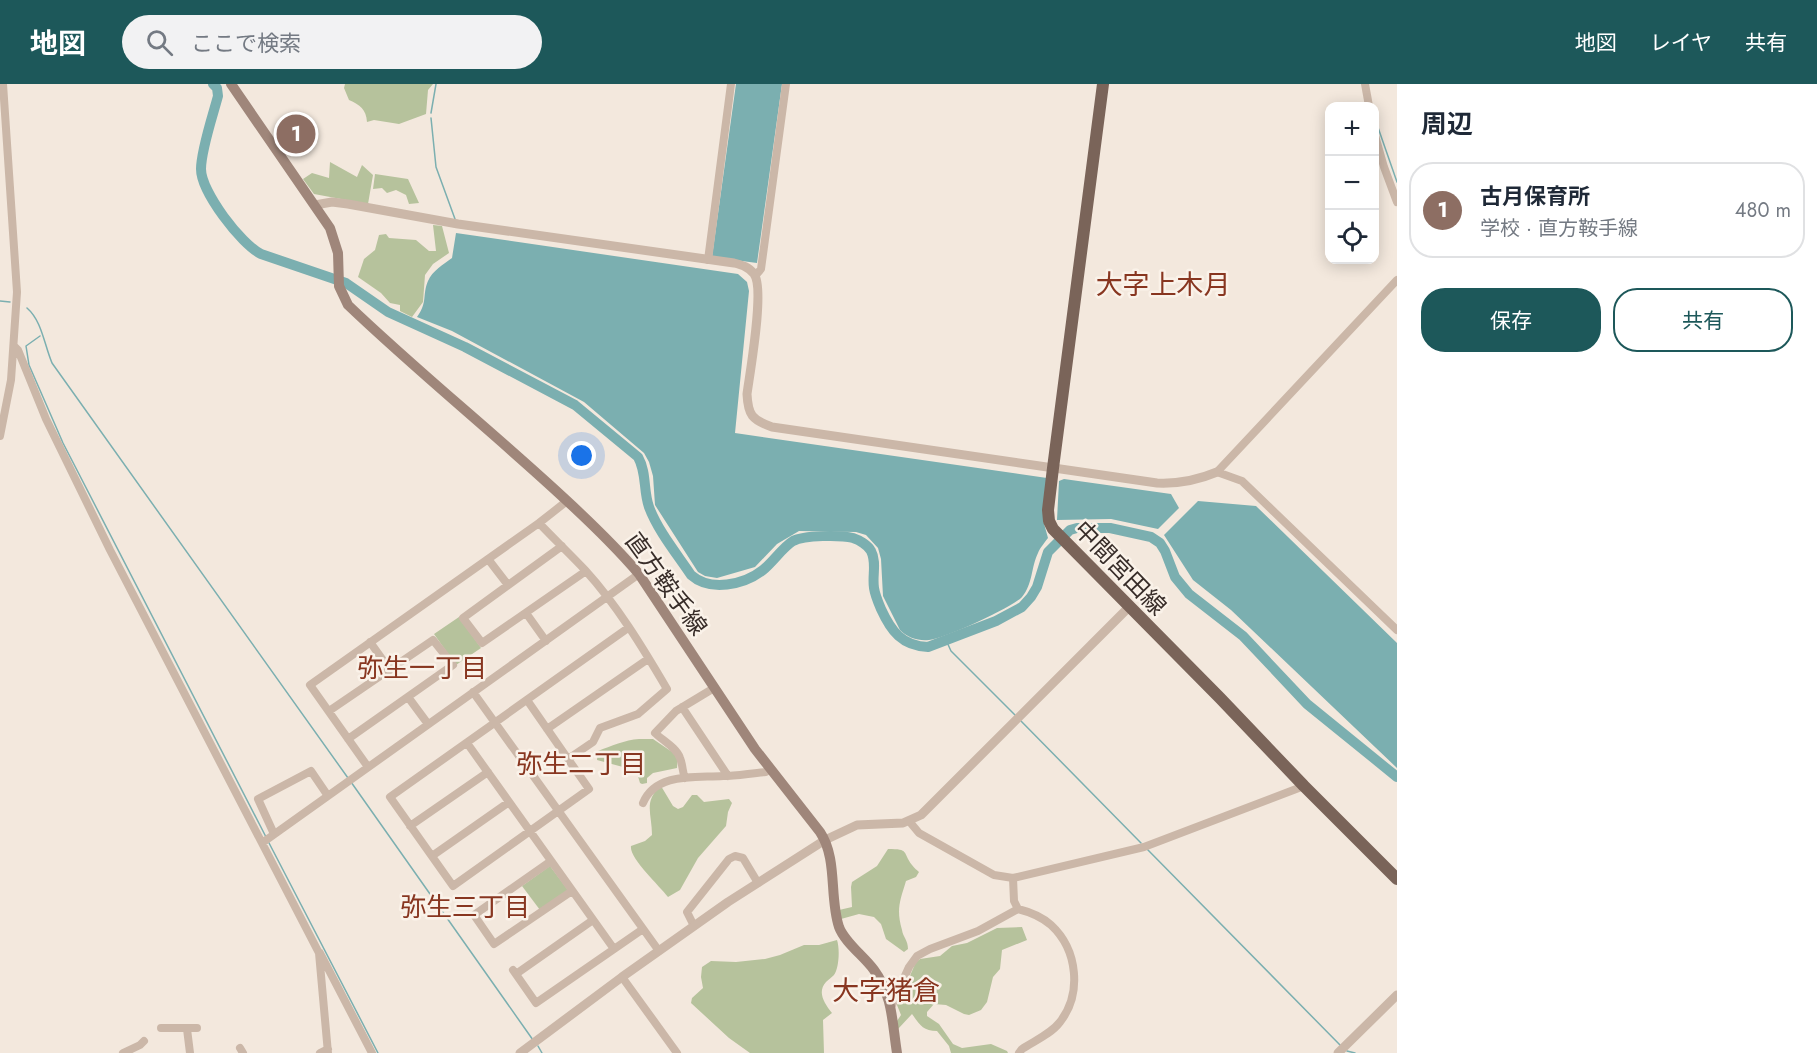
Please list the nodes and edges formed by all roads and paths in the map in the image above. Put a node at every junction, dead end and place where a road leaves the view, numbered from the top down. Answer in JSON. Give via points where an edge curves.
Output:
{"nodes":[{"id":1,"x":3,"y":84,"type":"edge"},
{"id":2,"x":231,"y":84,"type":"edge"},
{"id":3,"x":730,"y":84,"type":"edge"},
{"id":4,"x":786,"y":84,"type":"edge"},
{"id":5,"x":1103,"y":84,"type":"edge"},
{"id":6,"x":1365,"y":84,"type":"edge"},
{"id":7,"x":1368,"y":102,"type":"edge"},
{"id":8,"x":1379,"y":150,"type":"edge"},
{"id":9,"x":1397,"y":202,"type":"edge"},
{"id":10,"x":315,"y":205,"type":"junction"},
{"id":11,"x":708,"y":260,"type":"junction"},
{"id":12,"x":756,"y":275,"type":"junction"},
{"id":13,"x":1397,"y":280,"type":"edge"},
{"id":14,"x":14,"y":346,"type":"junction"},
{"id":15,"x":3,"y":406,"type":"edge"},
{"id":16,"x":0,"y":436,"type":"edge"},
{"id":17,"x":1053,"y":468,"type":"junction"},
{"id":18,"x":1217,"y":472,"type":"junction"},
{"id":19,"x":567,"y":501,"type":"junction"},
{"id":20,"x":539,"y":523,"type":"junction"},
{"id":21,"x":562,"y":546,"type":"junction"},
{"id":22,"x":488,"y":559,"type":"junction"},
{"id":23,"x":586,"y":571,"type":"junction"},
{"id":24,"x":639,"y":574,"type":"junction"},
{"id":25,"x":508,"y":585,"type":"junction"},
{"id":26,"x":606,"y":597,"type":"junction"},
{"id":27,"x":1129,"y":607,"type":"junction"},
{"id":28,"x":526,"y":612,"type":"junction"},
{"id":29,"x":628,"y":628,"type":"junction"},
{"id":30,"x":1397,"y":630,"type":"edge"},
{"id":31,"x":546,"y":641,"type":"junction"},
{"id":32,"x":369,"y":642,"type":"junction"},
{"id":33,"x":648,"y":658,"type":"junction"},
{"id":34,"x":390,"y":670,"type":"junction"},
{"id":35,"x":714,"y":688,"type":"junction"},
{"id":36,"x":473,"y":692,"type":"junction"},
{"id":37,"x":408,"y":697,"type":"junction"},
{"id":38,"x":527,"y":700,"type":"junction"},
{"id":39,"x":682,"y":707,"type":"junction"},
{"id":40,"x":329,"y":711,"type":"junction"},
{"id":41,"x":495,"y":723,"type":"junction"},
{"id":42,"x":428,"y":724,"type":"junction"},
{"id":43,"x":547,"y":729,"type":"junction"},
{"id":44,"x":348,"y":739,"type":"junction"},
{"id":45,"x":467,"y":743,"type":"junction"},
{"id":46,"x":568,"y":759,"type":"junction"},
{"id":47,"x":368,"y":767,"type":"junction"},
{"id":48,"x":770,"y":768,"type":"junction"},
{"id":49,"x":488,"y":772,"type":"junction"},
{"id":50,"x":728,"y":776,"type":"junction"},
{"id":51,"x":686,"y":778,"type":"junction"},
{"id":52,"x":1304,"y":786,"type":"junction"},
{"id":53,"x":328,"y":796,"type":"junction"},
{"id":54,"x":509,"y":802,"type":"junction"},
{"id":55,"x":643,"y":803,"type":"dead end"},
{"id":56,"x":559,"y":810,"type":"junction"},
{"id":57,"x":909,"y":821,"type":"junction"},
{"id":58,"x":410,"y":826,"type":"junction"},
{"id":59,"x":530,"y":831,"type":"junction"},
{"id":60,"x":274,"y":834,"type":"junction"},
{"id":61,"x":825,"y":840,"type":"junction"},
{"id":62,"x":261,"y":843,"type":"junction"},
{"id":63,"x":432,"y":856,"type":"junction"},
{"id":64,"x":551,"y":861,"type":"junction"},
{"id":65,"x":1013,"y":878,"type":"junction"},
{"id":66,"x":1397,"y":879,"type":"edge"},
{"id":67,"x":758,"y":883,"type":"junction"},
{"id":68,"x":572,"y":891,"type":"junction"},
{"id":69,"x":1018,"y":909,"type":"junction"},
{"id":70,"x":593,"y":920,"type":"junction"},
{"id":71,"x":694,"y":926,"type":"junction"},
{"id":72,"x":643,"y":929,"type":"junction"},
{"id":73,"x":614,"y":949,"type":"junction"},
{"id":74,"x":658,"y":951,"type":"junction"},
{"id":75,"x":319,"y":953,"type":"junction"},
{"id":76,"x":622,"y":977,"type":"junction"},
{"id":77,"x":1397,"y":995,"type":"edge"},
{"id":78,"x":892,"y":1005,"type":"junction"},
{"id":79,"x":161,"y":1028,"type":"dead end"},
{"id":80,"x":196,"y":1028,"type":"dead end"},
{"id":81,"x":187,"y":1029,"type":"junction"},
{"id":82,"x":144,"y":1041,"type":"dead end"},
{"id":83,"x":328,"y":1051,"type":"edge"},
{"id":84,"x":123,"y":1053,"type":"edge"},
{"id":85,"x":190,"y":1053,"type":"edge"},
{"id":86,"x":320,"y":1053,"type":"edge"},
{"id":87,"x":372,"y":1053,"type":"edge"},
{"id":88,"x":520,"y":1053,"type":"edge"},
{"id":89,"x":677,"y":1053,"type":"edge"},
{"id":90,"x":897,"y":1053,"type":"edge"},
{"id":91,"x":1019,"y":1053,"type":"edge"},
{"id":92,"x":1338,"y":1053,"type":"edge"}],
"edges":[{"from":1,"to":14,"type":"street","via":[[17,292]]},
{"from":2,"to":10,"type":"main road","name":"直方鞍手線"},
{"from":3,"to":11,"type":"street"},
{"from":4,"to":12,"type":"street","via":[[761,269]]},
{"from":5,"to":17,"type":"main road","name":"中間宮田線"},
{"from":6,"to":7,"type":"street"},
{"from":8,"to":9,"type":"street"},
{"from":10,"to":11,"type":"street","via":[[348,204]]},
{"from":10,"to":19,"type":"main road","name":"直方鞍手線","via":[[336,242],[339,286],[348,305]]},
{"from":11,"to":12,"type":"street","via":[[747,267]]},
{"from":12,"to":17,"type":"street","via":[[759,294],[747,393],[748,408],[760,423]]},
{"from":13,"to":18,"type":"street"},
{"from":14,"to":15,"type":"street"},
{"from":14,"to":62,"type":"street","via":[[110,550]]},
{"from":15,"to":16,"type":"street"},
{"from":17,"to":18,"type":"street","via":[[1172,484]]},
{"from":17,"to":27,"type":"main road","name":"中間宮田線","via":[[1048,510],[1053,529]]},
{"from":18,"to":30,"type":"street","via":[[1242,481]]},
{"from":19,"to":20,"type":"street"},
{"from":19,"to":24,"type":"main road","name":"直方鞍手線"},
{"from":20,"to":21,"type":"street"},
{"from":20,"to":22,"type":"street"},
{"from":21,"to":23,"type":"street"},
{"from":21,"to":25,"type":"street"},
{"from":22,"to":25,"type":"street"},
{"from":22,"to":32,"type":"street"},
{"from":23,"to":26,"type":"street"},
{"from":23,"to":28,"type":"street"},
{"from":24,"to":26,"type":"street"},
{"from":24,"to":35,"type":"main road","name":"直方鞍手線"},
{"from":25,"to":28,"type":"street","via":[[463,618],[482,644]]},
{"from":26,"to":29,"type":"street"},
{"from":26,"to":31,"type":"street"},
{"from":27,"to":52,"type":"main road","name":"中間宮田線"},
{"from":27,"to":57,"type":"street","via":[[921,815]]},
{"from":28,"to":31,"type":"street"},
{"from":29,"to":33,"type":"street"},
{"from":29,"to":38,"type":"street"},
{"from":31,"to":36,"type":"street"},
{"from":32,"to":34,"type":"street"},
{"from":32,"to":40,"type":"street","via":[[310,685]]},
{"from":33,"to":43,"type":"street"},
{"from":33,"to":46,"type":"street","via":[[667,689],[638,714],[600,728],[593,742]]},
{"from":34,"to":37,"type":"street","via":[[434,640],[453,665]]},
{"from":34,"to":40,"type":"street"},
{"from":35,"to":39,"type":"street"},
{"from":35,"to":48,"type":"main road","name":"直方鞍手線"},
{"from":36,"to":41,"type":"street"},
{"from":36,"to":42,"type":"street"},
{"from":37,"to":42,"type":"street"},
{"from":37,"to":44,"type":"street"},
{"from":38,"to":41,"type":"street"},
{"from":38,"to":43,"type":"street"},
{"from":39,"to":50,"type":"street"},
{"from":39,"to":51,"type":"street","via":[[655,733],[678,753]]},
{"from":40,"to":44,"type":"street"},
{"from":41,"to":45,"type":"street"},
{"from":41,"to":56,"type":"street"},
{"from":42,"to":47,"type":"street"},
{"from":43,"to":46,"type":"street"},
{"from":44,"to":47,"type":"street"},
{"from":45,"to":49,"type":"street"},
{"from":45,"to":58,"type":"street","via":[[390,797]]},
{"from":46,"to":56,"type":"street","via":[[589,789]]},
{"from":47,"to":53,"type":"street"},
{"from":48,"to":50,"type":"street","via":[[766,772]]},
{"from":48,"to":61,"type":"main road","name":"直方鞍手線"},
{"from":49,"to":54,"type":"street"},
{"from":49,"to":58,"type":"street"},
{"from":50,"to":51,"type":"street"},
{"from":51,"to":55,"type":"street","via":[[660,783]]},
{"from":52,"to":65,"type":"street","via":[[1145,846]]},
{"from":52,"to":66,"type":"main road","name":"中間宮田線"},
{"from":53,"to":60,"type":"street"},
{"from":53,"to":60,"type":"street","via":[[311,771],[258,800]]},
{"from":54,"to":59,"type":"street"},
{"from":54,"to":63,"type":"street"},
{"from":56,"to":59,"type":"street"},
{"from":56,"to":72,"type":"street"},
{"from":57,"to":61,"type":"street","via":[[857,825]]},
{"from":57,"to":65,"type":"street","via":[[924,836],[994,875]]},
{"from":58,"to":63,"type":"street"},
{"from":59,"to":63,"type":"street","via":[[453,886]]},
{"from":59,"to":64,"type":"street"},
{"from":60,"to":62,"type":"street"},
{"from":61,"to":67,"type":"street"},
{"from":61,"to":78,"type":"main road","name":"直方鞍手線","via":[[840,928],[875,971]]},
{"from":62,"to":75,"type":"street"},
{"from":64,"to":68,"type":"street"},
{"from":64,"to":68,"type":"street","via":[[474,915],[494,944]]},
{"from":65,"to":69,"type":"street"},
{"from":67,"to":71,"type":"street"},
{"from":67,"to":71,"type":"street","via":[[743,858],[729,859],[687,912]]},
{"from":68,"to":70,"type":"street"},
{"from":69,"to":78,"type":"street","via":[[978,931],[917,956]]},
{"from":69,"to":91,"type":"street","via":[[1051,925],[1062,939],[1071,959],[1075,984],[1071,1003],[1058,1025]]},
{"from":70,"to":73,"type":"street"},
{"from":70,"to":73,"type":"street","via":[[514,972],[536,1003]]},
{"from":71,"to":74,"type":"street"},
{"from":72,"to":73,"type":"street"},
{"from":72,"to":74,"type":"street"},
{"from":74,"to":76,"type":"street"},
{"from":75,"to":83,"type":"street"},
{"from":75,"to":87,"type":"street"},
{"from":76,"to":88,"type":"street"},
{"from":76,"to":89,"type":"street"},
{"from":77,"to":92,"type":"street"},
{"from":78,"to":90,"type":"main road","name":"直方鞍手線"},
{"from":79,"to":81,"type":"street"},
{"from":80,"to":81,"type":"street"},
{"from":81,"to":85,"type":"street"},
{"from":82,"to":84,"type":"street"},
{"from":83,"to":86,"type":"street"}]}
